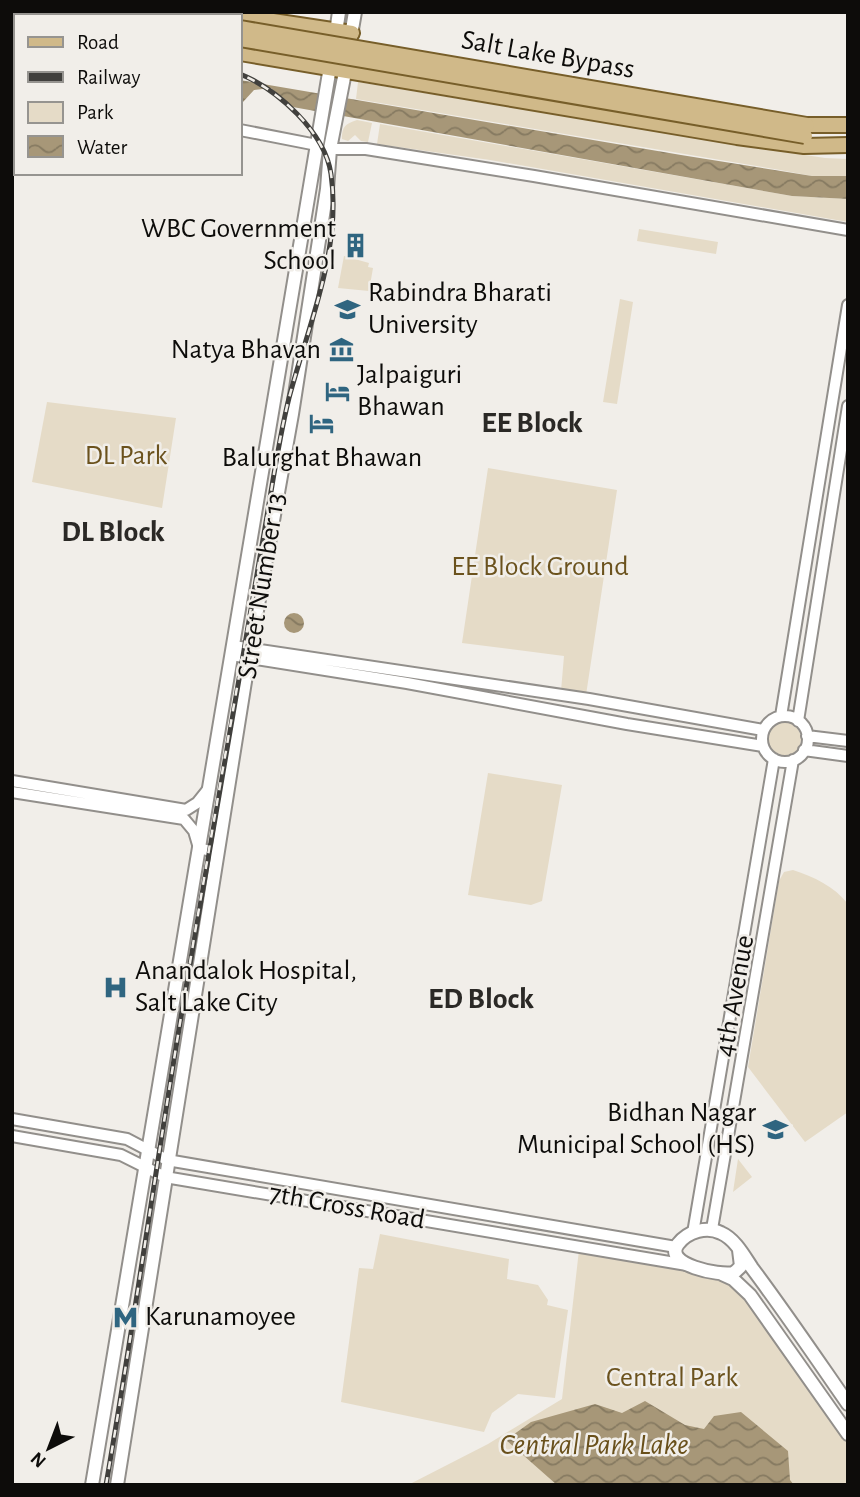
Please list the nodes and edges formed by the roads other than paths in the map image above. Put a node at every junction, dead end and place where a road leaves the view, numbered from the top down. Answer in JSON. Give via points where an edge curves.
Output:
{"nodes":[{"id":1,"x":340,"y":12,"type":"edge"},
{"id":2,"x":355,"y":12,"type":"edge"},
{"id":3,"x":242,"y":16,"type":"edge"},
{"id":4,"x":242,"y":28,"type":"edge"},
{"id":5,"x":336,"y":30,"type":"junction"},
{"id":6,"x":352,"y":33,"type":"junction"},
{"id":7,"x":242,"y":39,"type":"edge"},
{"id":8,"x":242,"y":54,"type":"edge"},
{"id":9,"x":328,"y":76,"type":"junction"},
{"id":10,"x":344,"y":78,"type":"junction"},
{"id":11,"x":848,"y":125,"type":"edge"},
{"id":12,"x":242,"y":130,"type":"edge"},
{"id":13,"x":806,"y":130,"type":"junction"},
{"id":14,"x":841,"y":145,"type":"edge"},
{"id":15,"x":326,"y":146,"type":"junction"},
{"id":16,"x":848,"y":230,"type":"edge"},
{"id":17,"x":848,"y":305,"type":"edge"},
{"id":18,"x":278,"y":378,"type":"junction"},
{"id":19,"x":297,"y":381,"type":"junction"},
{"id":20,"x":848,"y":406,"type":"edge"},
{"id":21,"x":829,"y":422,"type":"junction"},
{"id":22,"x":844,"y":425,"type":"junction"},
{"id":23,"x":232,"y":651,"type":"junction"},
{"id":24,"x":250,"y":654,"type":"junction"},
{"id":25,"x":407,"y":678,"type":"junction"},
{"id":26,"x":630,"y":706,"type":"junction"},
{"id":27,"x":781,"y":716,"type":"junction"},
{"id":28,"x":799,"y":721,"type":"junction"},
{"id":29,"x":627,"y":724,"type":"junction"},
{"id":30,"x":764,"y":730,"type":"junction"},
{"id":31,"x":807,"y":736,"type":"junction"},
{"id":32,"x":848,"y":741,"type":"edge"},
{"id":33,"x":763,"y":746,"type":"junction"},
{"id":34,"x":804,"y":750,"type":"junction"},
{"id":35,"x":848,"y":757,"type":"edge"},
{"id":36,"x":774,"y":759,"type":"junction"},
{"id":37,"x":793,"y":760,"type":"junction"},
{"id":38,"x":12,"y":781,"type":"edge"},
{"id":39,"x":209,"y":788,"type":"junction"},
{"id":40,"x":12,"y":792,"type":"edge"},
{"id":41,"x":199,"y":848,"type":"junction"},
{"id":42,"x":218,"y":853,"type":"junction"},
{"id":43,"x":750,"y":909,"type":"junction"},
{"id":44,"x":767,"y":913,"type":"junction"},
{"id":45,"x":734,"y":996,"type":"junction"},
{"id":46,"x":752,"y":1000,"type":"junction"},
{"id":47,"x":12,"y":1119,"type":"edge"},
{"id":48,"x":12,"y":1136,"type":"edge"},
{"id":49,"x":149,"y":1150,"type":"junction"},
{"id":50,"x":167,"y":1160,"type":"junction"},
{"id":51,"x":146,"y":1168,"type":"junction"},
{"id":52,"x":165,"y":1177,"type":"junction"},
{"id":53,"x":712,"y":1229,"type":"junction"},
{"id":54,"x":693,"y":1233,"type":"junction"},
{"id":55,"x":676,"y":1247,"type":"junction"},
{"id":56,"x":739,"y":1250,"type":"junction"},
{"id":57,"x":687,"y":1265,"type":"junction"},
{"id":58,"x":719,"y":1272,"type":"junction"},
{"id":59,"x":848,"y":1404,"type":"edge"},
{"id":60,"x":848,"y":1434,"type":"edge"},
{"id":61,"x":92,"y":1485,"type":"edge"},
{"id":62,"x":117,"y":1485,"type":"edge"}],
"edges":[{"from":1,"to":5,"type":"main road","name":"Street Number 13"},
{"from":2,"to":6,"type":"main road","name":"Street Number 13"},
{"from":3,"to":5,"type":"main road"},
{"from":4,"to":13,"type":"main road","name":"Salt Lake Bypass","bridge":true},
{"from":5,"to":6,"type":"main road"},
{"from":5,"to":9,"type":"main road","name":"Street Number 13"},
{"from":6,"to":10,"type":"main road","name":"Street Number 13"},
{"from":7,"to":13,"type":"main road","bridge":true},
{"from":8,"to":9,"type":"main road","name":"Salt Lake Bypass"},
{"from":9,"to":10,"type":"main road","name":"Salt Lake Bypass"},
{"from":9,"to":15,"type":"main road","name":"Street Number 13"},
{"from":10,"to":14,"type":"main road","name":"Salt Lake Bypass","via":[[737,137],[804,146]]},
{"from":10,"to":15,"type":"main road","name":"Street Number 13"},
{"from":11,"to":13,"type":"main road","name":"Salt Lake Bypass"},
{"from":12,"to":15,"type":"street"},
{"from":13,"to":14,"type":"main road"},
{"from":15,"to":16,"type":"street","via":[[481,167]]},
{"from":15,"to":18,"type":"main road","name":"Street Number 13"},
{"from":15,"to":19,"type":"main road","name":"Street Number 13","via":[[327,189]]},
{"from":17,"to":21,"type":"street"},
{"from":18,"to":19,"type":"main road"},
{"from":18,"to":23,"type":"main road","name":"Street Number 13"},
{"from":19,"to":24,"type":"main road","name":"Street Number 13"},
{"from":20,"to":22,"type":"street"},
{"from":21,"to":22,"type":"street"},
{"from":21,"to":27,"type":"street"},
{"from":22,"to":28,"type":"street"},
{"from":23,"to":24,"type":"street"},
{"from":23,"to":39,"type":"main road","name":"Street Number 13"},
{"from":24,"to":25,"type":"street"},
{"from":24,"to":42,"type":"main road","name":"Street Number 13"},
{"from":25,"to":26,"type":"street"},
{"from":25,"to":29,"type":"street"},
{"from":26,"to":29,"type":"street"},
{"from":26,"to":30,"type":"street"},
{"from":27,"to":28,"type":"street"},
{"from":27,"to":30,"type":"street"},
{"from":28,"to":31,"type":"street"},
{"from":29,"to":33,"type":"street"},
{"from":30,"to":33,"type":"street"},
{"from":31,"to":32,"type":"street"},
{"from":31,"to":34,"type":"street"},
{"from":33,"to":36,"type":"street"},
{"from":34,"to":35,"type":"street"},
{"from":34,"to":37,"type":"street"},
{"from":36,"to":37,"type":"street"},
{"from":36,"to":43,"type":"street","name":"4th Avenue"},
{"from":37,"to":44,"type":"street","name":"4th Avenue"},
{"from":38,"to":39,"type":"street","via":[[186,810]]},
{"from":39,"to":41,"type":"main road","name":"Street Number 13"},
{"from":40,"to":41,"type":"street","via":[[184,819]]},
{"from":41,"to":42,"type":"street"},
{"from":41,"to":49,"type":"main road","name":"Street Number 13"},
{"from":42,"to":50,"type":"main road","name":"Street Number 13"},
{"from":43,"to":44,"type":"street"},
{"from":43,"to":45,"type":"street","name":"4th Avenue"},
{"from":44,"to":46,"type":"street","name":"4th Avenue"},
{"from":45,"to":46,"type":"street"},
{"from":45,"to":54,"type":"street","name":"4th Avenue"},
{"from":46,"to":53,"type":"street","name":"4th Avenue"},
{"from":47,"to":49,"type":"street","name":"7th Cross Road","via":[[127,1139]]},
{"from":48,"to":51,"type":"street","name":"7th Cross Road","via":[[121,1155]]},
{"from":49,"to":50,"type":"street","name":"7th Cross Road"},
{"from":49,"to":51,"type":"main road","name":"Street Number 13"},
{"from":50,"to":52,"type":"main road","name":"Street Number 13"},
{"from":50,"to":55,"type":"street","name":"7th Cross Road"},
{"from":51,"to":52,"type":"street","name":"7th Cross Road"},
{"from":51,"to":61,"type":"main road","name":"Street Number 13"},
{"from":52,"to":57,"type":"street","name":"7th Cross Road"},
{"from":52,"to":62,"type":"main road","name":"Street Number 13"},
{"from":53,"to":54,"type":"main road"},
{"from":53,"to":56,"type":"main road","via":[[723,1233]]},
{"from":54,"to":55,"type":"main road"},
{"from":55,"to":57,"type":"main road","via":[[676,1256]]},
{"from":56,"to":58,"type":"main road","via":[[742,1262],[736,1271]]},
{"from":56,"to":59,"type":"main road"},
{"from":57,"to":58,"type":"main road"},
{"from":58,"to":60,"type":"main road","via":[[750,1295]]}]}
